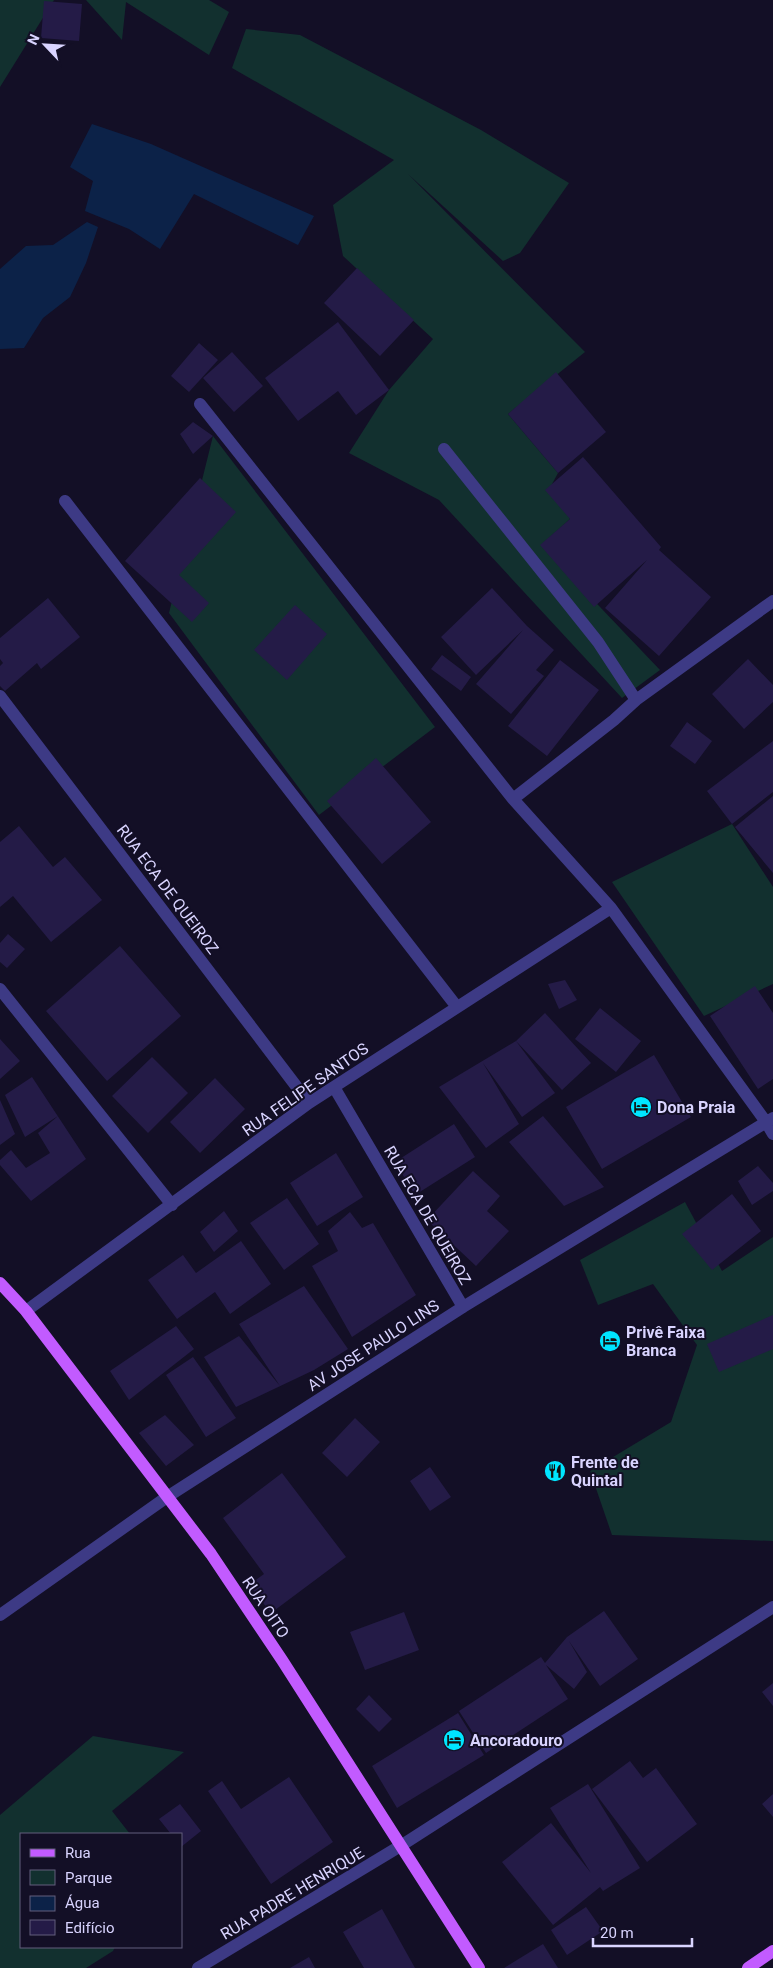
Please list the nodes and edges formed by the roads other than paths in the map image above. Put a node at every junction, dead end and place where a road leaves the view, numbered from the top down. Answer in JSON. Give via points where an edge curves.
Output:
{"nodes":[{"id":1,"x":200,"y":404,"type":"dead end"},
{"id":2,"x":444,"y":449,"type":"dead end"},
{"id":3,"x":65,"y":501,"type":"dead end"},
{"id":4,"x":773,"y":601,"type":"edge"},
{"id":5,"x":0,"y":696,"type":"edge"},
{"id":6,"x":636,"y":700,"type":"junction"},
{"id":7,"x":513,"y":799,"type":"junction"},
{"id":8,"x":611,"y":908,"type":"junction"},
{"id":9,"x":0,"y":988,"type":"edge"},
{"id":10,"x":457,"y":1007,"type":"junction"},
{"id":11,"x":334,"y":1087,"type":"junction"},
{"id":12,"x":310,"y":1103,"type":"junction"},
{"id":13,"x":770,"y":1120,"type":"edge"},
{"id":14,"x":773,"y":1134,"type":"edge"},
{"id":15,"x":172,"y":1204,"type":"junction"},
{"id":16,"x":0,"y":1283,"type":"edge"},
{"id":17,"x":463,"y":1307,"type":"junction"},
{"id":18,"x":26,"y":1311,"type":"junction"},
{"id":19,"x":167,"y":1497,"type":"junction"},
{"id":20,"x":773,"y":1607,"type":"edge"},
{"id":21,"x":0,"y":1614,"type":"edge"},
{"id":22,"x":402,"y":1845,"type":"junction"},
{"id":23,"x":773,"y":1951,"type":"edge"},
{"id":24,"x":198,"y":1968,"type":"edge"},
{"id":25,"x":479,"y":1968,"type":"edge"},
{"id":26,"x":748,"y":1968,"type":"edge"}],
"edges":[{"from":1,"to":7,"type":"street"},
{"from":2,"to":6,"type":"street","via":[[598,642]]},
{"from":3,"to":10,"type":"street"},
{"from":4,"to":6,"type":"street"},
{"from":5,"to":12,"type":"street","name":"RUA ECA DE QUEIROZ"},
{"from":6,"to":7,"type":"street"},
{"from":7,"to":8,"type":"street"},
{"from":8,"to":10,"type":"street","name":"RUA FELIPE SANTOS"},
{"from":8,"to":13,"type":"street"},
{"from":9,"to":15,"type":"street"},
{"from":10,"to":11,"type":"street","name":"RUA FELIPE SANTOS"},
{"from":11,"to":12,"type":"street","name":"RUA FELIPE SANTOS"},
{"from":11,"to":17,"type":"street","name":"RUA ECA DE QUEIROZ"},
{"from":12,"to":15,"type":"street","name":"RUA FELIPE SANTOS"},
{"from":13,"to":14,"type":"street"},
{"from":13,"to":17,"type":"street","name":"AV JOSE PAULO LINS"},
{"from":15,"to":18,"type":"street","name":"RUA FELIPE SANTOS"},
{"from":16,"to":18,"type":"main road","name":"RUA OITO"},
{"from":17,"to":19,"type":"street","name":"AV JOSE PAULO LINS"},
{"from":18,"to":19,"type":"main road","name":"RUA OITO"},
{"from":19,"to":21,"type":"street","name":"AV JOSE PAULO LINS"},
{"from":19,"to":22,"type":"main road","name":"RUA OITO","via":[[217,1562]]},
{"from":20,"to":22,"type":"street","name":"RUA PADRE HENRIQUE"},
{"from":22,"to":24,"type":"street","name":"RUA PADRE HENRIQUE"},
{"from":22,"to":25,"type":"main road","name":"RUA OITO"},
{"from":23,"to":26,"type":"main road"}]}
